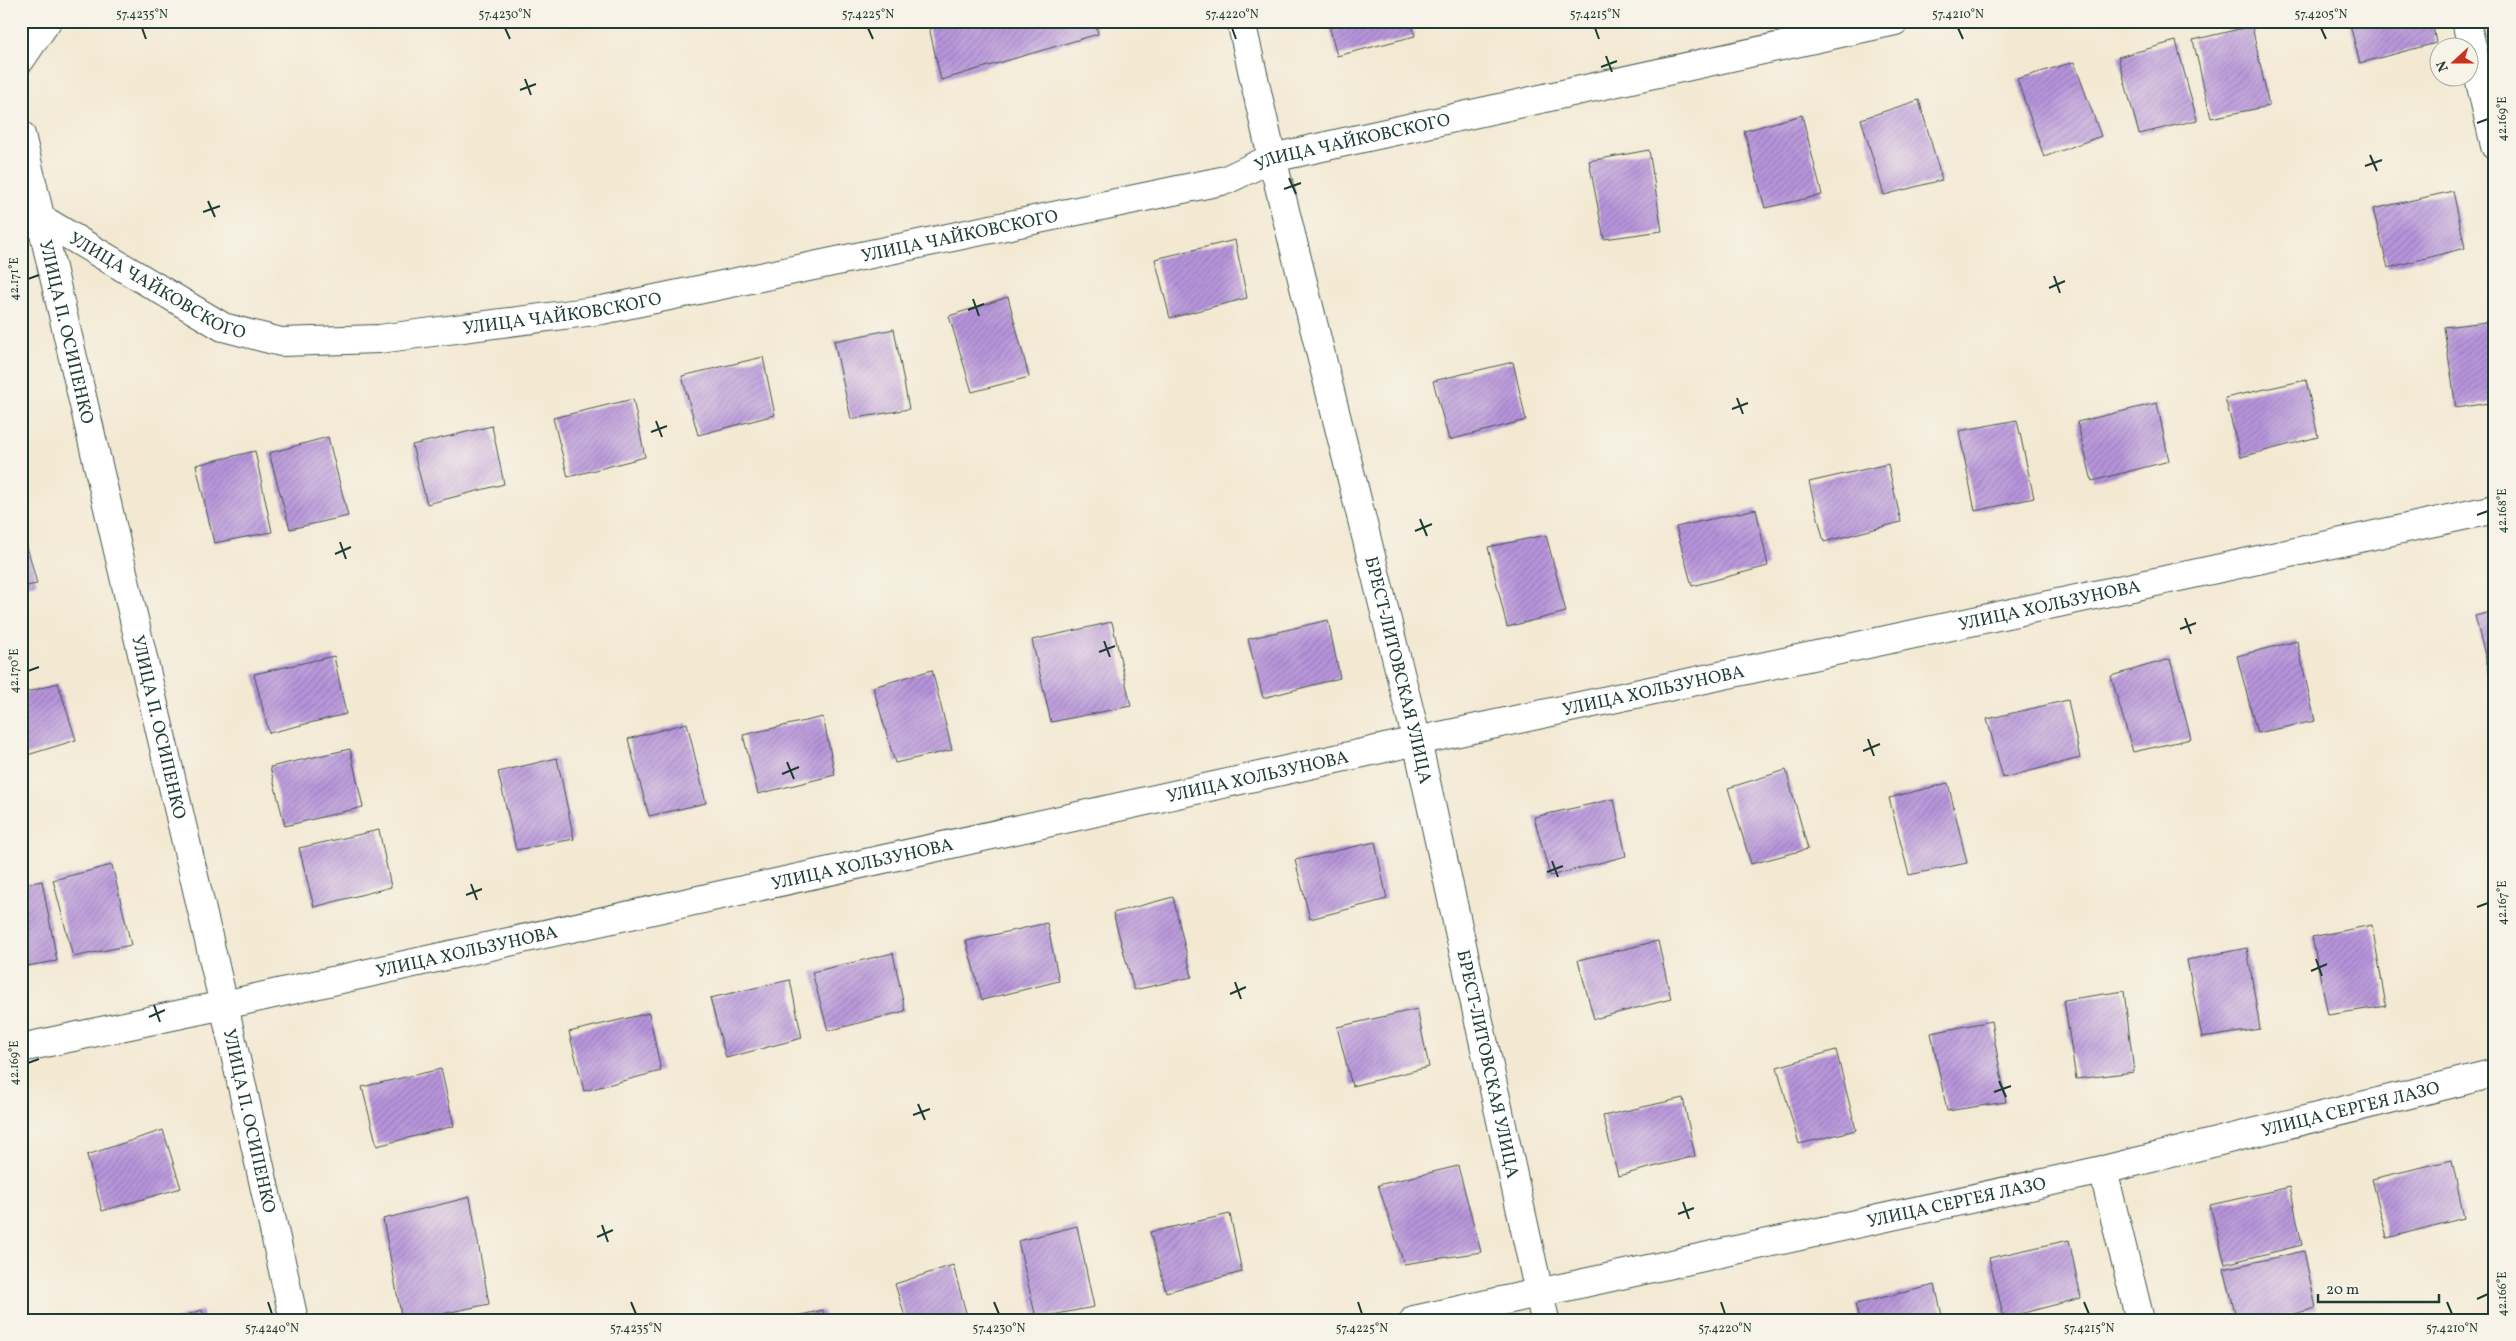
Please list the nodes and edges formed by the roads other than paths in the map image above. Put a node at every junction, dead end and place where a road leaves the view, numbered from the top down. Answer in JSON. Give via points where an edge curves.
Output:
{"nodes":[{"id":1,"x":47,"y":21,"type":"edge"},
{"id":2,"x":1241,"y":21,"type":"edge"},
{"id":3,"x":1895,"y":21,"type":"edge"},
{"id":4,"x":2466,"y":21,"type":"edge"},
{"id":5,"x":1834,"y":28,"type":"edge"},
{"id":6,"x":21,"y":59,"type":"edge"},
{"id":7,"x":21,"y":135,"type":"edge"},
{"id":8,"x":2495,"y":146,"type":"edge"},
{"id":9,"x":1272,"y":158,"type":"junction"},
{"id":10,"x":25,"y":168,"type":"edge"},
{"id":11,"x":40,"y":218,"type":"junction"},
{"id":12,"x":2495,"y":510,"type":"edge"},
{"id":13,"x":1417,"y":741,"type":"junction"},
{"id":14,"x":224,"y":1005,"type":"junction"},
{"id":15,"x":21,"y":1048,"type":"edge"},
{"id":16,"x":2495,"y":1073,"type":"edge"},
{"id":17,"x":2103,"y":1170,"type":"junction"},
{"id":18,"x":1539,"y":1293,"type":"junction"},
{"id":19,"x":294,"y":1320,"type":"edge"},
{"id":20,"x":1414,"y":1320,"type":"edge"},
{"id":21,"x":1545,"y":1320,"type":"edge"},
{"id":22,"x":2140,"y":1320,"type":"edge"}],
"edges":[{"from":1,"to":6,"type":"street"},
{"from":2,"to":9,"type":"street","name":"БРЕСТ-ЛИТОВСКАЯ УЛИЦА"},
{"from":3,"to":5,"type":"street","name":"УЛИЦА ЧАЙКОВСКОГО"},
{"from":4,"to":8,"type":"street"},
{"from":5,"to":9,"type":"street","name":"УЛИЦА ЧАЙКОВСКОГО"},
{"from":7,"to":10,"type":"street","name":"УЛИЦА П. ОСИПЕНКО"},
{"from":9,"to":11,"type":"street","name":"УЛИЦА ЧАЙКОВСКОГО","via":[[1226,180],[602,310],[379,340],[281,342],[223,327]]},
{"from":9,"to":13,"type":"street","name":"БРЕСТ-ЛИТОВСКАЯ УЛИЦА"},
{"from":10,"to":11,"type":"street","name":"УЛИЦА П. ОСИПЕНКО"},
{"from":11,"to":14,"type":"street","name":"УЛИЦА П. ОСИПЕНКО"},
{"from":12,"to":13,"type":"street","name":"УЛИЦА ХОЛЬЗУНОВА"},
{"from":13,"to":14,"type":"street","name":"УЛИЦА ХОЛЬЗУНОВА"},
{"from":13,"to":18,"type":"street","name":"БРЕСТ-ЛИТОВСКАЯ УЛИЦА"},
{"from":14,"to":15,"type":"street","name":"УЛИЦА ХОЛЬЗУНОВА"},
{"from":14,"to":19,"type":"street","name":"УЛИЦА П. ОСИПЕНКО"},
{"from":16,"to":17,"type":"street","name":"УЛИЦА СЕРГЕЯ ЛАЗО"},
{"from":17,"to":18,"type":"street","name":"УЛИЦА СЕРГЕЯ ЛАЗО"},
{"from":17,"to":22,"type":"street"},
{"from":18,"to":20,"type":"street","name":"УЛИЦА СЕРГЕЯ ЛАЗО"},
{"from":18,"to":21,"type":"street","name":"БРЕСТ-ЛИТОВСКАЯ УЛИЦА"}]}
